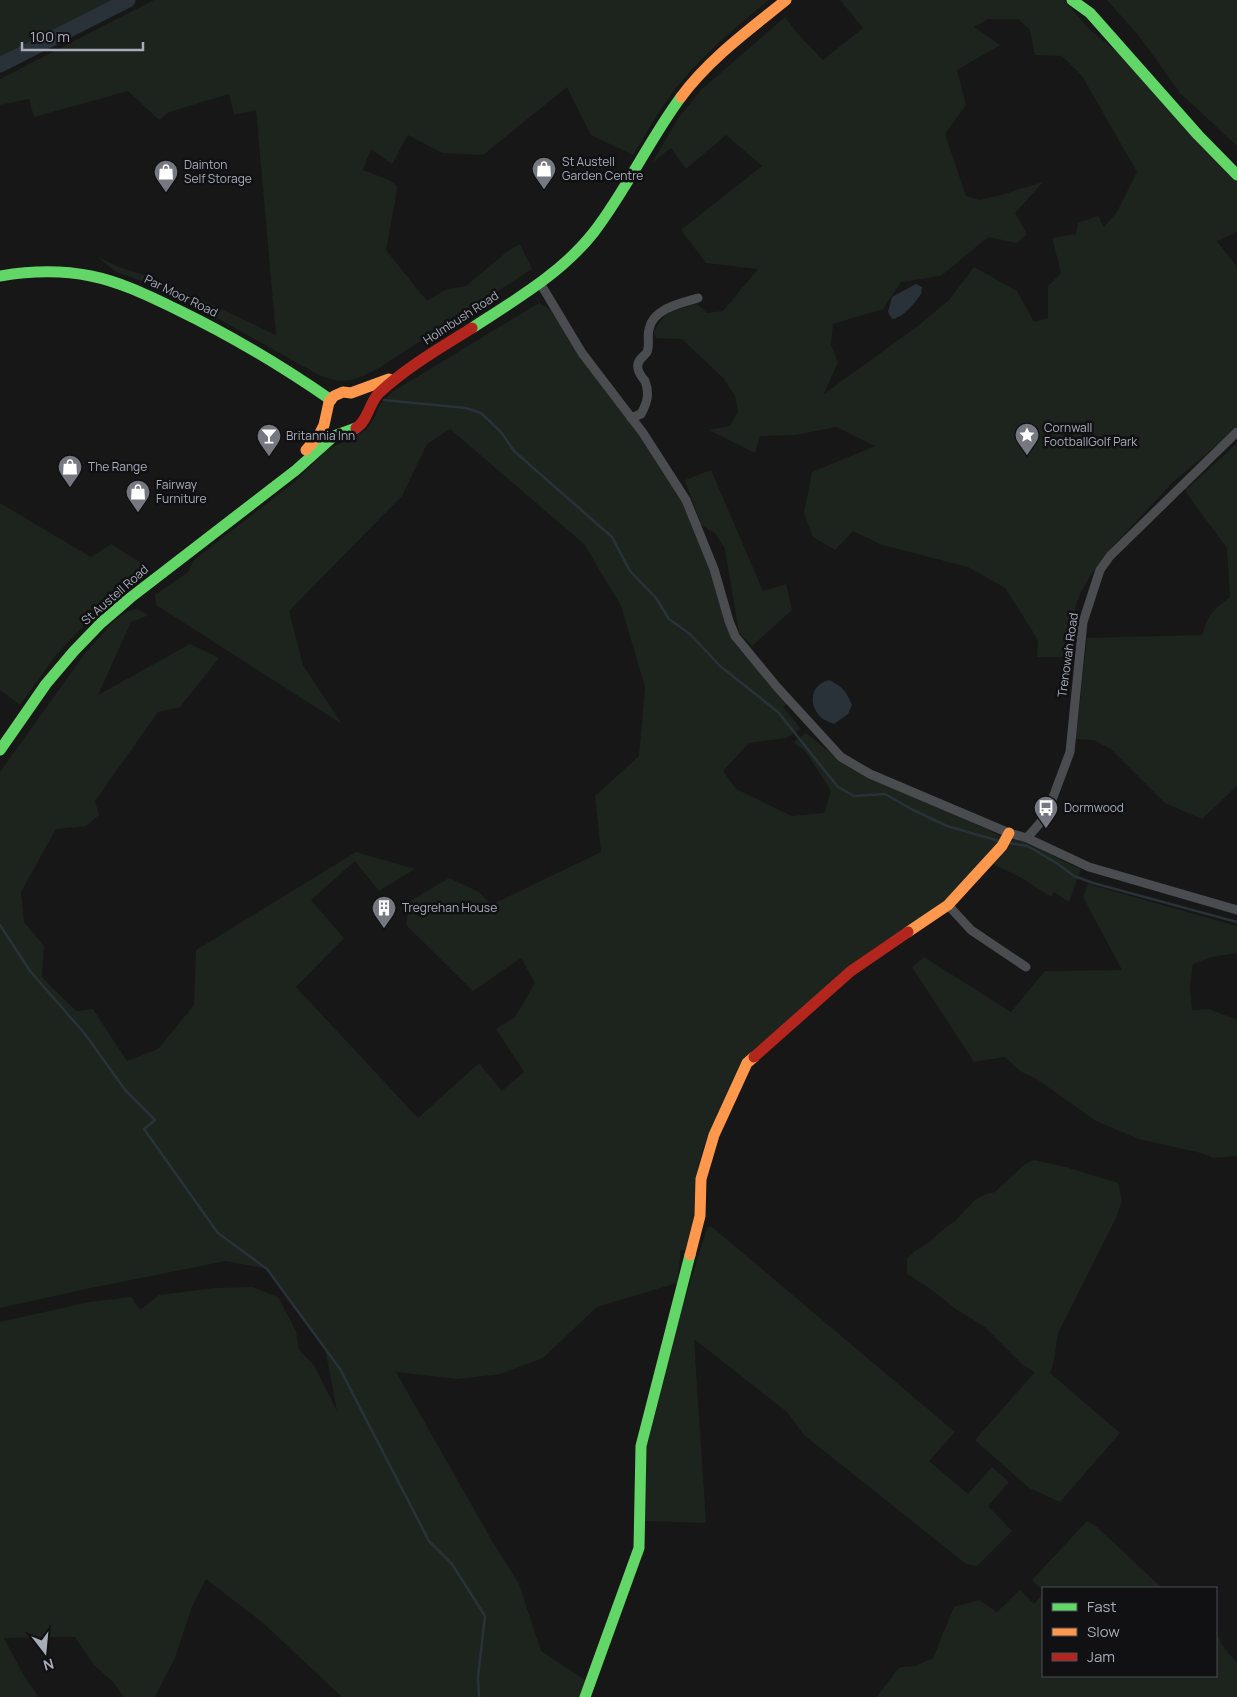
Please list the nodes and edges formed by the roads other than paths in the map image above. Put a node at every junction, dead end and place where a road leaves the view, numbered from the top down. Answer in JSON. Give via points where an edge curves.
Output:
{"nodes":[{"id":1,"x":786,"y":0,"type":"edge"},
{"id":2,"x":1072,"y":0,"type":"edge"},
{"id":3,"x":1085,"y":0,"type":"edge"},
{"id":4,"x":1090,"y":13,"type":"junction"},
{"id":5,"x":1237,"y":175,"type":"edge"},
{"id":6,"x":0,"y":276,"type":"edge"},
{"id":7,"x":540,"y":283,"type":"junction"},
{"id":8,"x":698,"y":298,"type":"dead end"},
{"id":9,"x":397,"y":376,"type":"junction"},
{"id":10,"x":352,"y":392,"type":"junction"},
{"id":11,"x":331,"y":400,"type":"junction"},
{"id":12,"x":366,"y":412,"type":"junction"},
{"id":13,"x":327,"y":413,"type":"junction"},
{"id":14,"x":631,"y":418,"type":"junction"},
{"id":15,"x":349,"y":431,"type":"junction"},
{"id":16,"x":1237,"y":432,"type":"edge"},
{"id":17,"x":273,"y":487,"type":"junction"},
{"id":18,"x":0,"y":750,"type":"edge"},
{"id":19,"x":1027,"y":838,"type":"junction"},
{"id":20,"x":1006,"y":839,"type":"junction"},
{"id":21,"x":948,"y":905,"type":"junction"},
{"id":22,"x":1237,"y":910,"type":"edge"},
{"id":23,"x":1026,"y":967,"type":"dead end"},
{"id":24,"x":585,"y":1697,"type":"edge"}],
"edges":[{"from":1,"to":7,"type":"main road","name":"Holmbush Road","via":[[692,82],[594,232]]},
{"from":2,"to":4,"type":"main road"},
{"from":3,"to":4,"type":"main road"},
{"from":4,"to":5,"type":"main road"},
{"from":6,"to":11,"type":"main road","name":"Par Moor Road","via":[[79,273],[134,289],[236,340],[293,373]]},
{"from":7,"to":9,"type":"main road","name":"Holmbush Road"},
{"from":7,"to":14,"type":"street","via":[[582,353]]},
{"from":8,"to":14,"type":"street","via":[[664,310],[651,324],[646,353],[638,364],[648,397],[641,414]]},
{"from":9,"to":10,"type":"main road"},
{"from":9,"to":12,"type":"main road","via":[[373,400]]},
{"from":10,"to":11,"type":"main road","via":[[343,392]]},
{"from":10,"to":12,"type":"main road","via":[[363,400]]},
{"from":11,"to":13,"type":"main road"},
{"from":12,"to":15,"type":"main road","via":[[361,425]]},
{"from":13,"to":15,"type":"main road","via":[[334,426],[341,431]]},
{"from":13,"to":17,"type":"main road","via":[[319,435]]},
{"from":14,"to":20,"type":"street","via":[[686,500],[714,569],[735,636],[789,701],[841,757]]},
{"from":15,"to":17,"type":"main road","via":[[334,436]]},
{"from":16,"to":19,"type":"street","name":"Trenowah Road","via":[[1110,556],[1100,570],[1083,622],[1070,752],[1046,816]]},
{"from":17,"to":18,"type":"main road","name":"St Austell Road","via":[[101,623],[46,684]]},
{"from":19,"to":20,"type":"street"},
{"from":19,"to":22,"type":"street","via":[[1089,867]]},
{"from":20,"to":21,"type":"main road"},
{"from":21,"to":23,"type":"street","via":[[971,930]]},
{"from":21,"to":24,"type":"main road","via":[[850,971],[747,1063],[714,1135],[701,1179],[700,1216],[641,1446],[639,1548]]}]}
